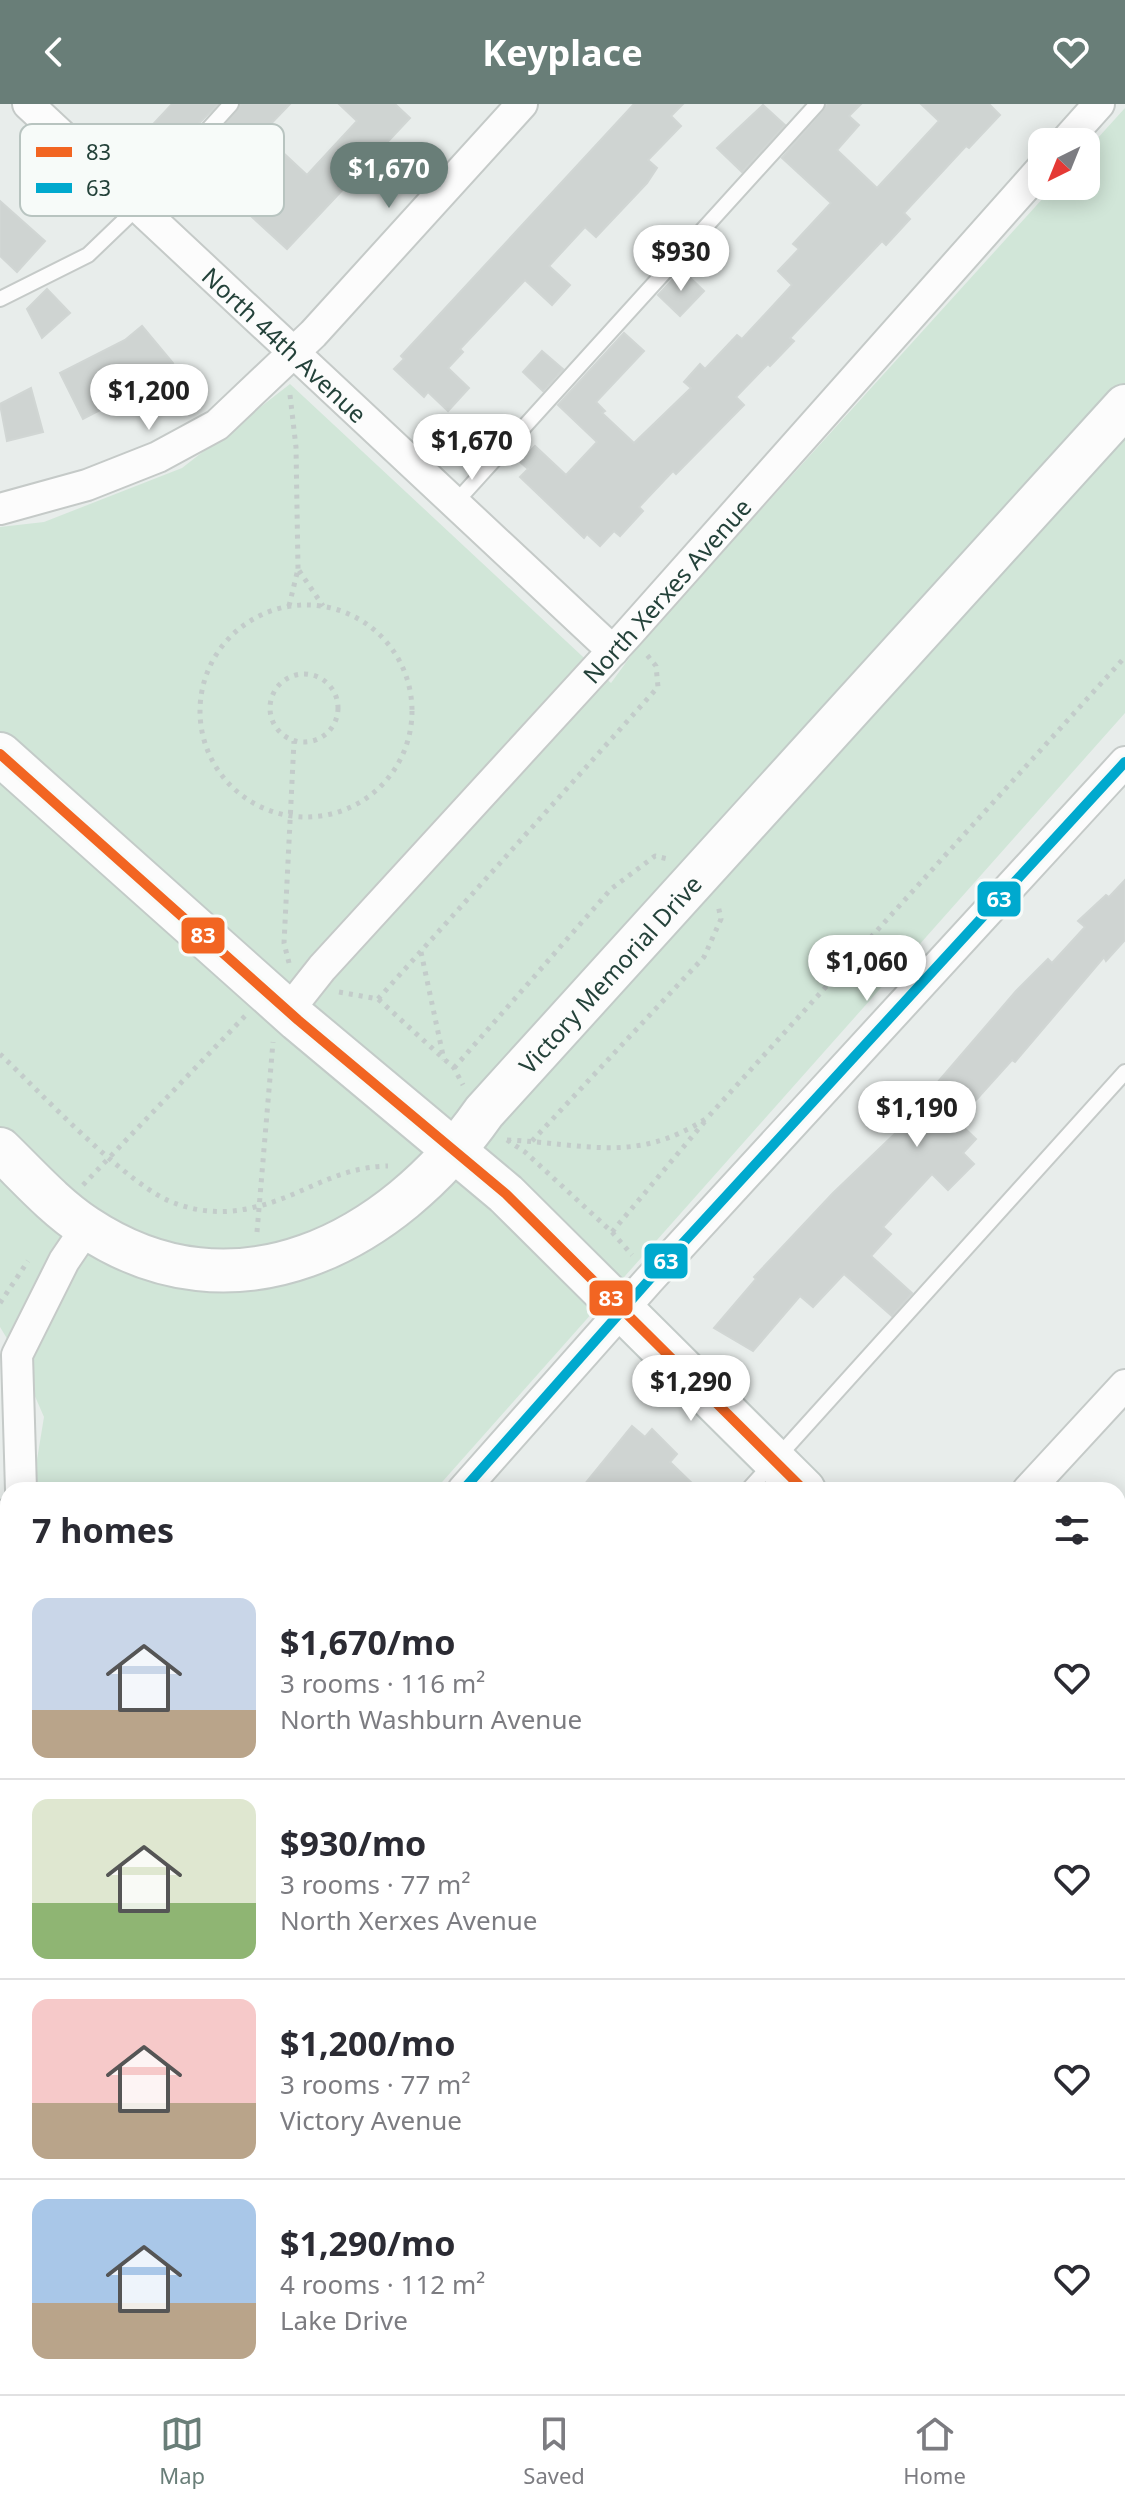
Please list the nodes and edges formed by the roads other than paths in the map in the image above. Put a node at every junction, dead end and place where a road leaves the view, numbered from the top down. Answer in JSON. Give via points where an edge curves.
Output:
{"nodes":[{"id":1,"x":28,"y":104,"type":"edge"},
{"id":2,"x":231,"y":104,"type":"edge"},
{"id":3,"x":522,"y":104,"type":"edge"},
{"id":4,"x":817,"y":104,"type":"edge"},
{"id":5,"x":1099,"y":104,"type":"edge"},
{"id":6,"x":49,"y":124,"type":"edge"},
{"id":7,"x":213,"y":124,"type":"edge"},
{"id":8,"x":1078,"y":128,"type":"edge"},
{"id":9,"x":1028,"y":184,"type":"edge"},
{"id":10,"x":129,"y":216,"type":"edge"},
{"id":11,"x":148,"y":216,"type":"edge"},
{"id":12,"x":0,"y":299,"type":"edge"},
{"id":13,"x":293,"y":353,"type":"junction"},
{"id":14,"x":1125,"y":406,"type":"edge"},
{"id":15,"x":455,"y":503,"type":"junction"},
{"id":16,"x":0,"y":509,"type":"edge"},
{"id":17,"x":621,"y":643,"type":"junction"},
{"id":18,"x":0,"y":754,"type":"edge"},
{"id":19,"x":1125,"y":762,"type":"edge"},
{"id":20,"x":271,"y":1020,"type":"junction"},
{"id":21,"x":1125,"y":1072,"type":"edge"},
{"id":22,"x":0,"y":1149,"type":"edge"},
{"id":23,"x":456,"y":1153,"type":"junction"},
{"id":24,"x":87,"y":1227,"type":"junction"},
{"id":25,"x":624,"y":1310,"type":"junction"},
{"id":26,"x":8,"y":1346,"type":"edge"},
{"id":27,"x":1125,"y":1385,"type":"edge"},
{"id":28,"x":761,"y":1475,"type":"edge"},
{"id":29,"x":20,"y":1482,"type":"edge"},
{"id":30,"x":470,"y":1482,"type":"edge"},
{"id":31,"x":781,"y":1482,"type":"edge"},
{"id":32,"x":1035,"y":1482,"type":"edge"}],
"edges":[{"from":1,"to":6,"type":"street","name":"North 44th Avenue"},
{"from":2,"to":7,"type":"lane"},
{"from":3,"to":13,"type":"street"},
{"from":4,"to":15,"type":"lane"},
{"from":5,"to":8,"type":"street"},
{"from":9,"to":17,"type":"street","name":"North Xerxes Avenue"},
{"from":10,"to":12,"type":"lane","via":[[88,255]]},
{"from":11,"to":13,"type":"street","name":"North 44th Avenue"},
{"from":13,"to":15,"type":"street","name":"North 44th Avenue"},
{"from":13,"to":16,"type":"street","via":[[217,425],[158,457],[87,485]]},
{"from":14,"to":23,"type":"street","name":"Victory Memorial Drive","via":[[484,1112]]},
{"from":15,"to":17,"type":"street","name":"North 44th Avenue"},
{"from":17,"to":20,"type":"street","name":"North Xerxes Avenue"},
{"from":18,"to":20,"type":"street"},
{"from":19,"to":25,"type":"street"},
{"from":20,"to":23,"type":"street"},
{"from":21,"to":28,"type":"lane"},
{"from":22,"to":24,"type":"street","name":"Victory Memorial Drive"},
{"from":23,"to":24,"type":"street","name":"Victory Memorial Drive","via":[[425,1185],[353,1237],[306,1259],[265,1268],[176,1265]]},
{"from":23,"to":25,"type":"street","via":[[506,1194]]},
{"from":24,"to":26,"type":"street"},
{"from":25,"to":28,"type":"street"},
{"from":25,"to":30,"type":"street"},
{"from":26,"to":29,"type":"street"},
{"from":27,"to":32,"type":"street"},
{"from":28,"to":31,"type":"street"}]}
